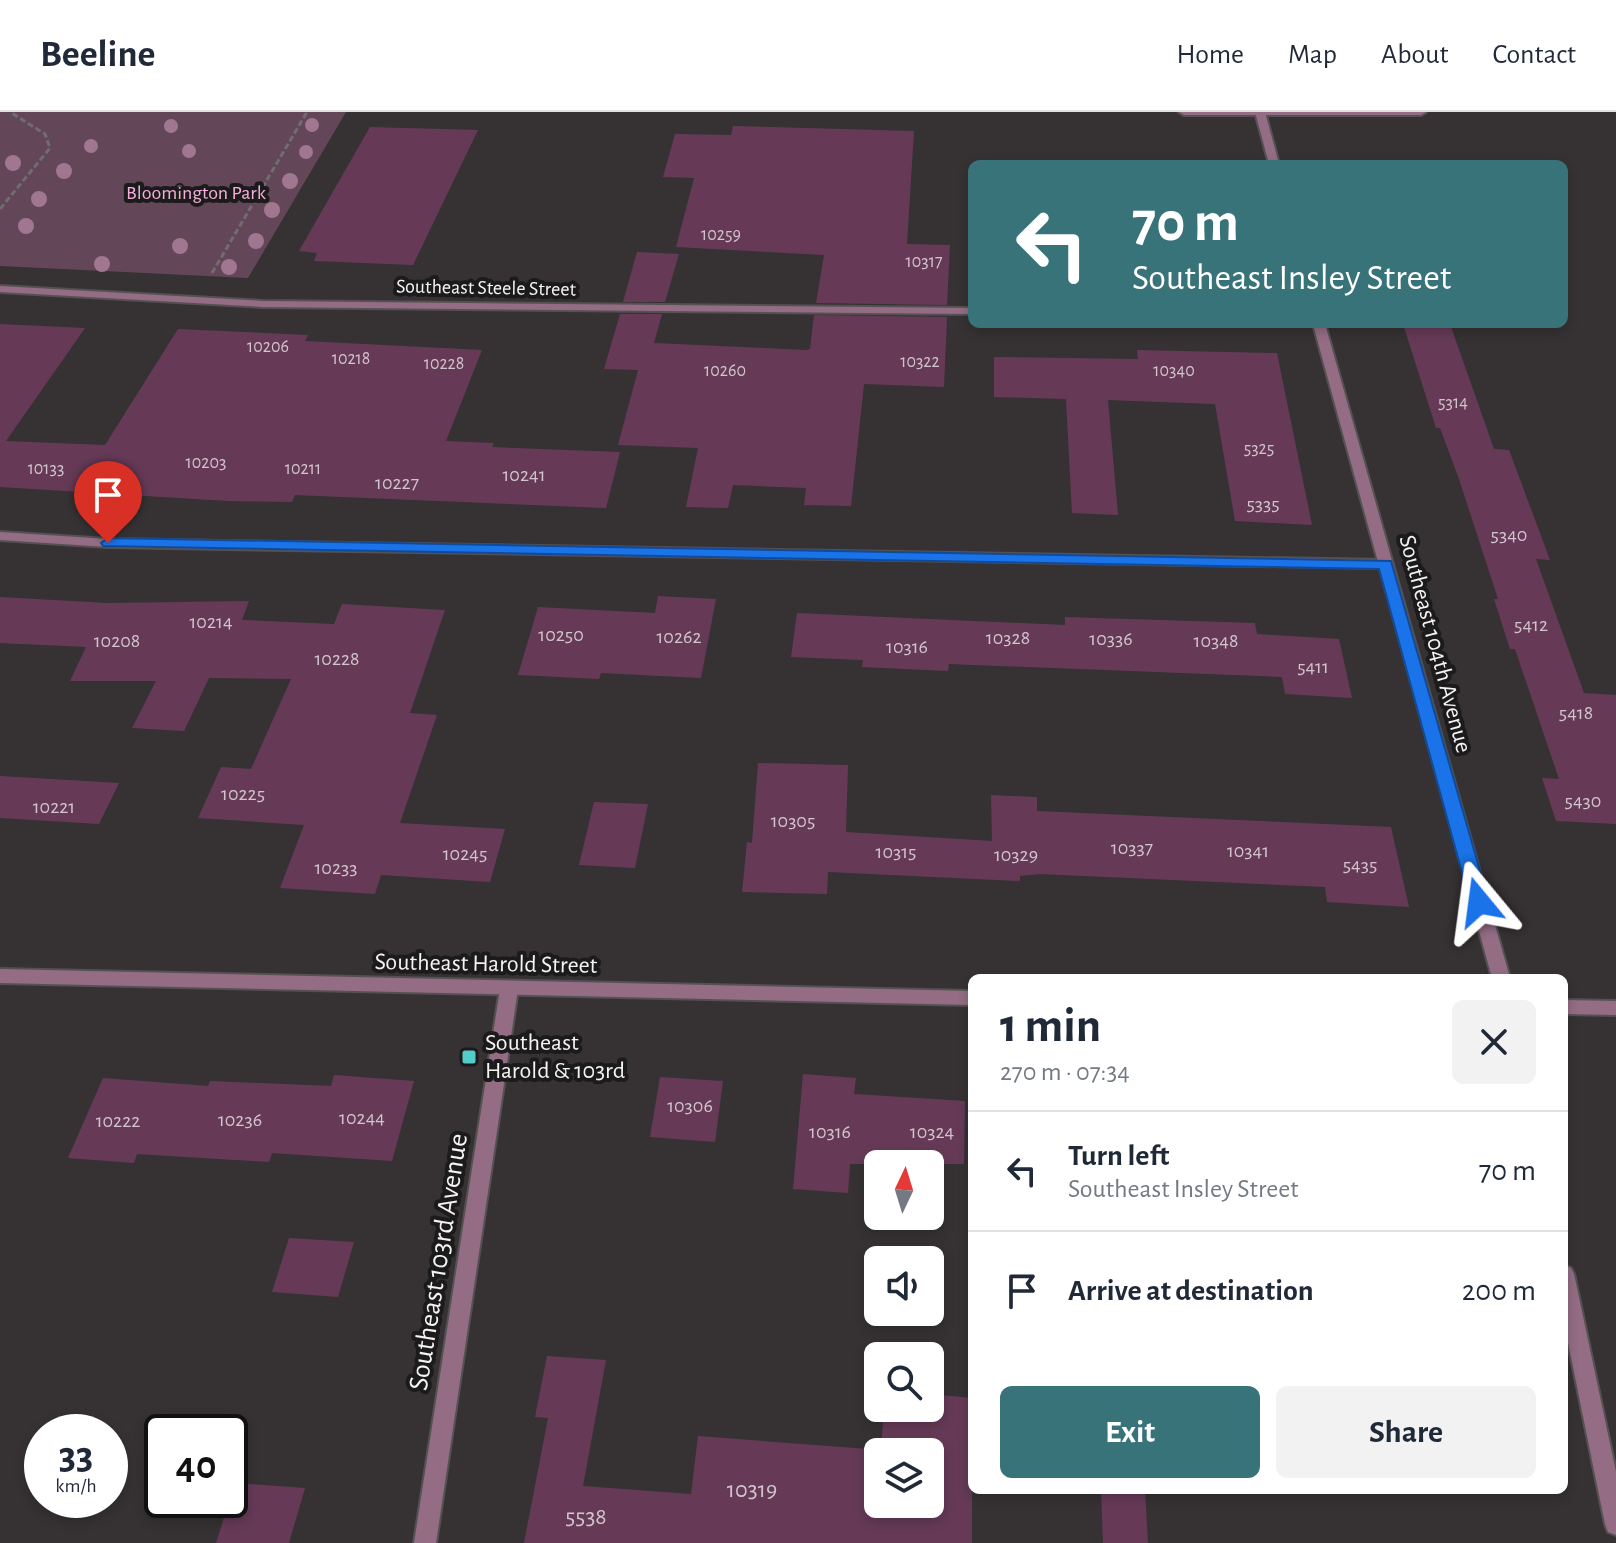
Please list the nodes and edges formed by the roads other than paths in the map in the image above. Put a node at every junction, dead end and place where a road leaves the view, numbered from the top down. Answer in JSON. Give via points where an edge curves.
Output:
{"nodes":[{"id":1,"x":1184,"y":112,"type":"edge"},
{"id":2,"x":1421,"y":112,"type":"edge"},
{"id":3,"x":1261,"y":113,"type":"edge"},
{"id":4,"x":1273,"y":160,"type":"edge"},
{"id":5,"x":0,"y":289,"type":"edge"},
{"id":6,"x":968,"y":311,"type":"edge"},
{"id":7,"x":1320,"y":328,"type":"edge"},
{"id":8,"x":0,"y":536,"type":"edge"},
{"id":9,"x":1386,"y":564,"type":"junction"},
{"id":10,"x":1500,"y":974,"type":"edge"},
{"id":11,"x":0,"y":976,"type":"edge"},
{"id":12,"x":509,"y":989,"type":"junction"},
{"id":13,"x":968,"y":998,"type":"edge"},
{"id":14,"x":1568,"y":1007,"type":"edge"},
{"id":15,"x":1616,"y":1008,"type":"edge"},
{"id":16,"x":1568,"y":1293,"type":"edge"},
{"id":17,"x":1616,"y":1524,"type":"edge"},
{"id":18,"x":425,"y":1543,"type":"edge"}],
"edges":[{"from":1,"to":3,"type":"street"},
{"from":2,"to":3,"type":"street"},
{"from":3,"to":4,"type":"street"},
{"from":5,"to":6,"type":"street","name":"Southeast Steele Street","via":[[197,300]]},
{"from":7,"to":9,"type":"street","name":"Southeast 104th Avenue"},
{"from":8,"to":9,"type":"street","via":[[108,543]]},
{"from":9,"to":10,"type":"street","name":"Southeast 104th Avenue"},
{"from":11,"to":12,"type":"street","name":"Southeast Harold Street"},
{"from":12,"to":13,"type":"street","name":"Southeast Harold Street"},
{"from":12,"to":18,"type":"street","name":"Southeast 103rd Avenue"},
{"from":14,"to":15,"type":"street"},
{"from":16,"to":17,"type":"street"}]}
